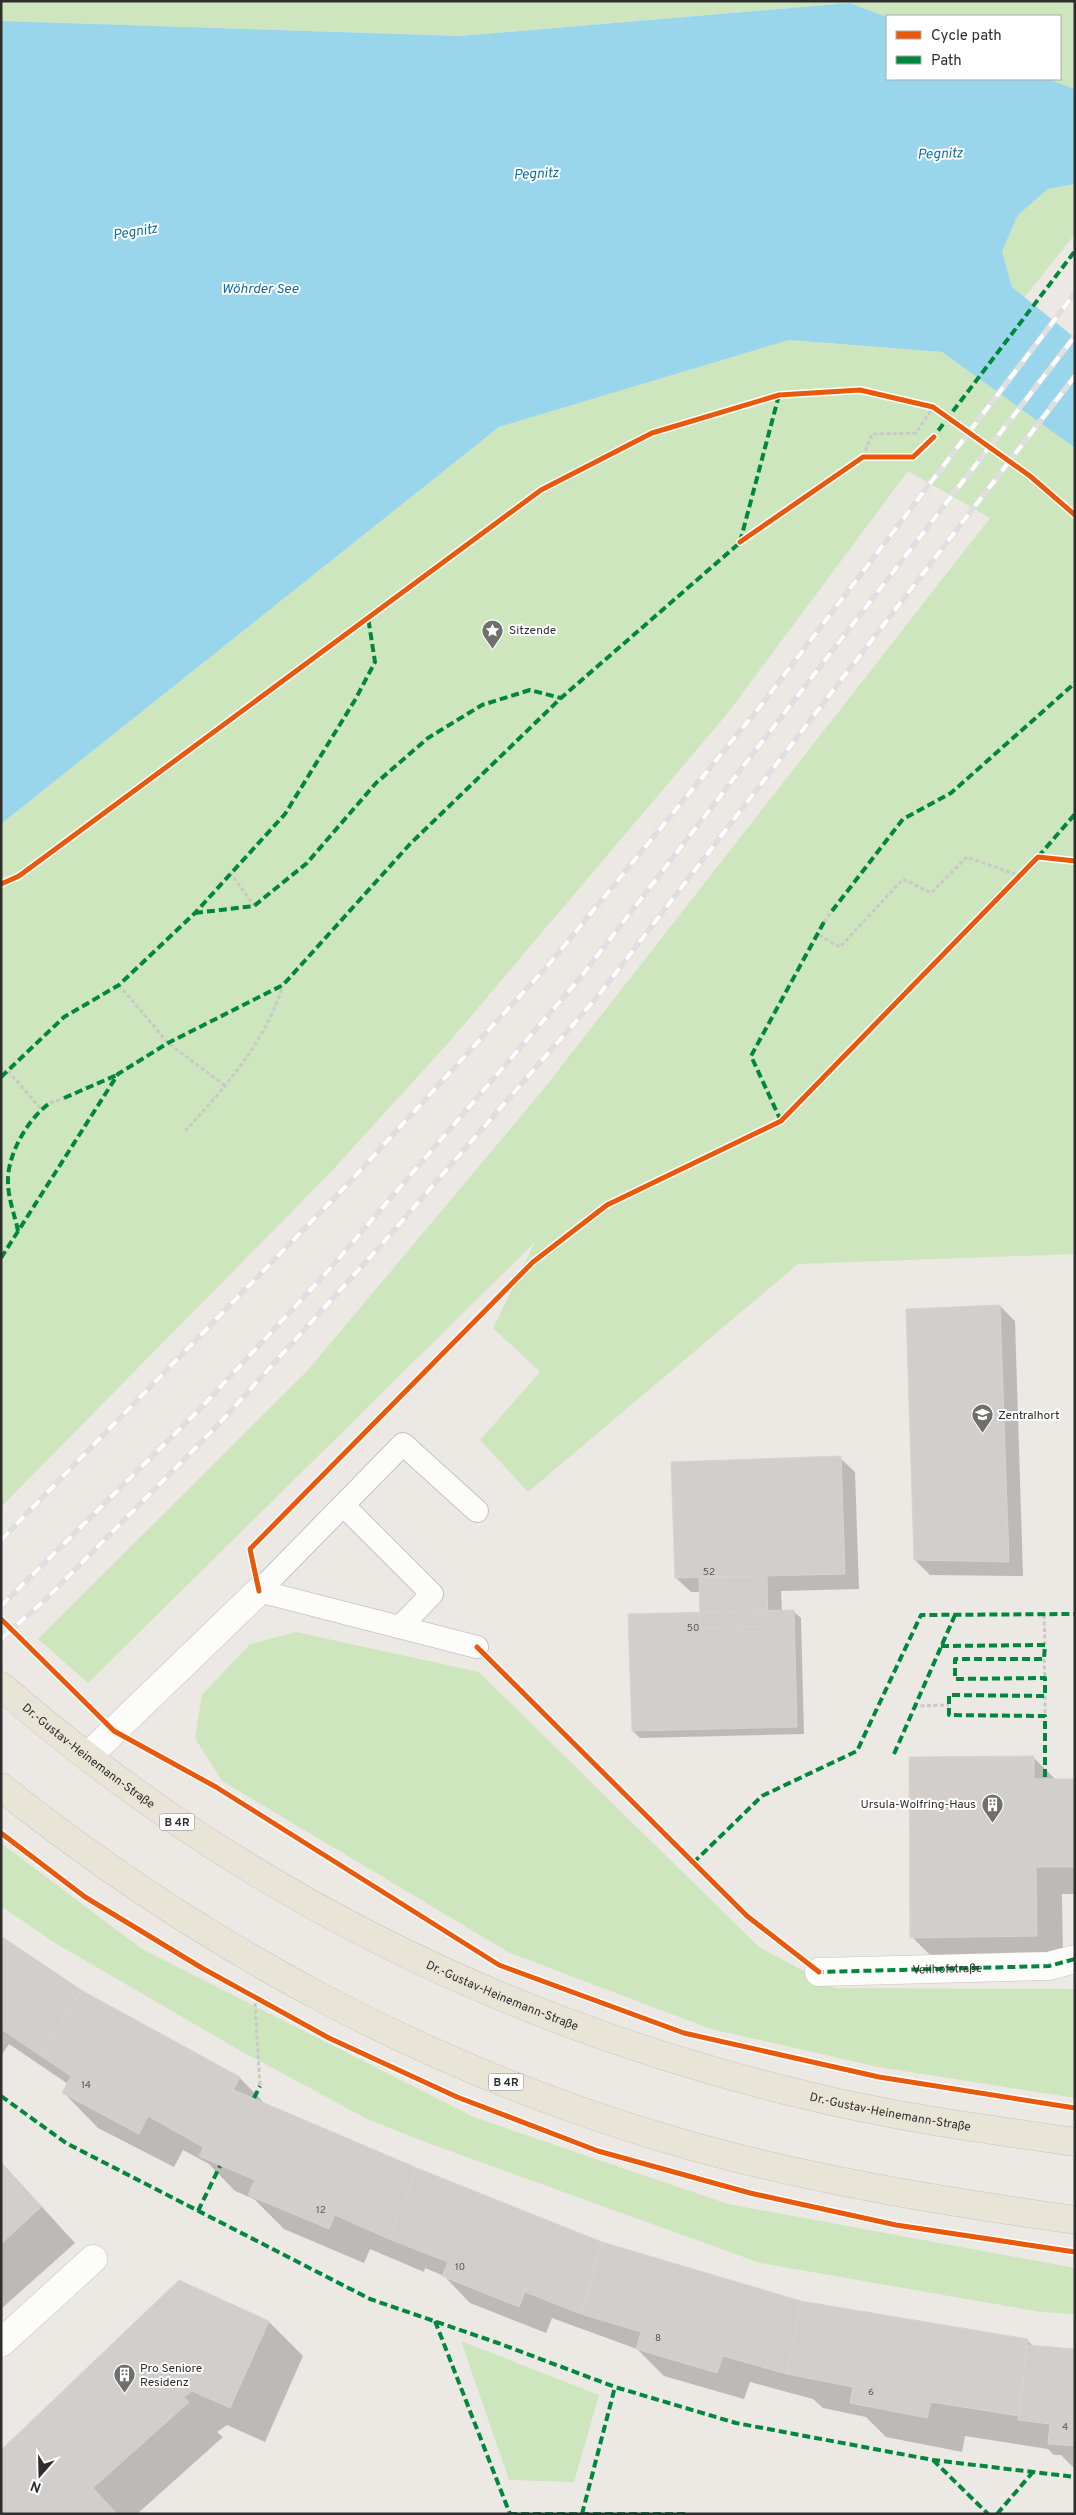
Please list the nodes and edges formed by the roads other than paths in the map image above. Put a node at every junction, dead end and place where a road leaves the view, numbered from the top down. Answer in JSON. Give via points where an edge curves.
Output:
{"nodes":[{"id":1,"x":343,"y":1504,"type":"junction"},
{"id":2,"x":477,"y":1512,"type":"dead end"},
{"id":3,"x":259,"y":1591,"type":"junction"},
{"id":4,"x":400,"y":1627,"type":"junction"},
{"id":5,"x":477,"y":1647,"type":"dead end"},
{"id":6,"x":1,"y":1686,"type":"edge"},
{"id":7,"x":88,"y":1756,"type":"junction"},
{"id":8,"x":1,"y":1787,"type":"edge"},
{"id":9,"x":1075,"y":1959,"type":"edge"},
{"id":10,"x":819,"y":1972,"type":"dead end"},
{"id":11,"x":1075,"y":2142,"type":"edge"},
{"id":12,"x":1075,"y":2220,"type":"edge"},
{"id":13,"x":93,"y":2259,"type":"dead end"},
{"id":14,"x":1,"y":2343,"type":"edge"}],
"edges":[{"from":1,"to":2,"type":"lane","via":[[403,1444]]},
{"from":1,"to":3,"type":"lane"},
{"from":1,"to":4,"type":"lane","via":[[432,1594]]},
{"from":3,"to":4,"type":"lane"},
{"from":3,"to":7,"type":"street"},
{"from":4,"to":5,"type":"lane"},
{"from":6,"to":7,"type":"main road","name":"Dr.-Gustav-Heinemann-Straße","number":"B 4R"},
{"from":7,"to":11,"type":"main road","name":"Dr.-Gustav-Heinemann-Straße","number":"B 4R","via":[[172,1819],[304,1902],[409,1957],[512,2001],[628,2045],[773,2087],[881,2111]]},
{"from":8,"to":12,"type":"main road","number":"B 4R","via":[[95,1860],[258,1963],[373,2024],[482,2072],[626,2126],[770,2166],[896,2192]]},
{"from":9,"to":10,"type":"street","name":"Veilhofstraße","via":[[1049,1966]]},
{"from":13,"to":14,"type":"street"}]}
